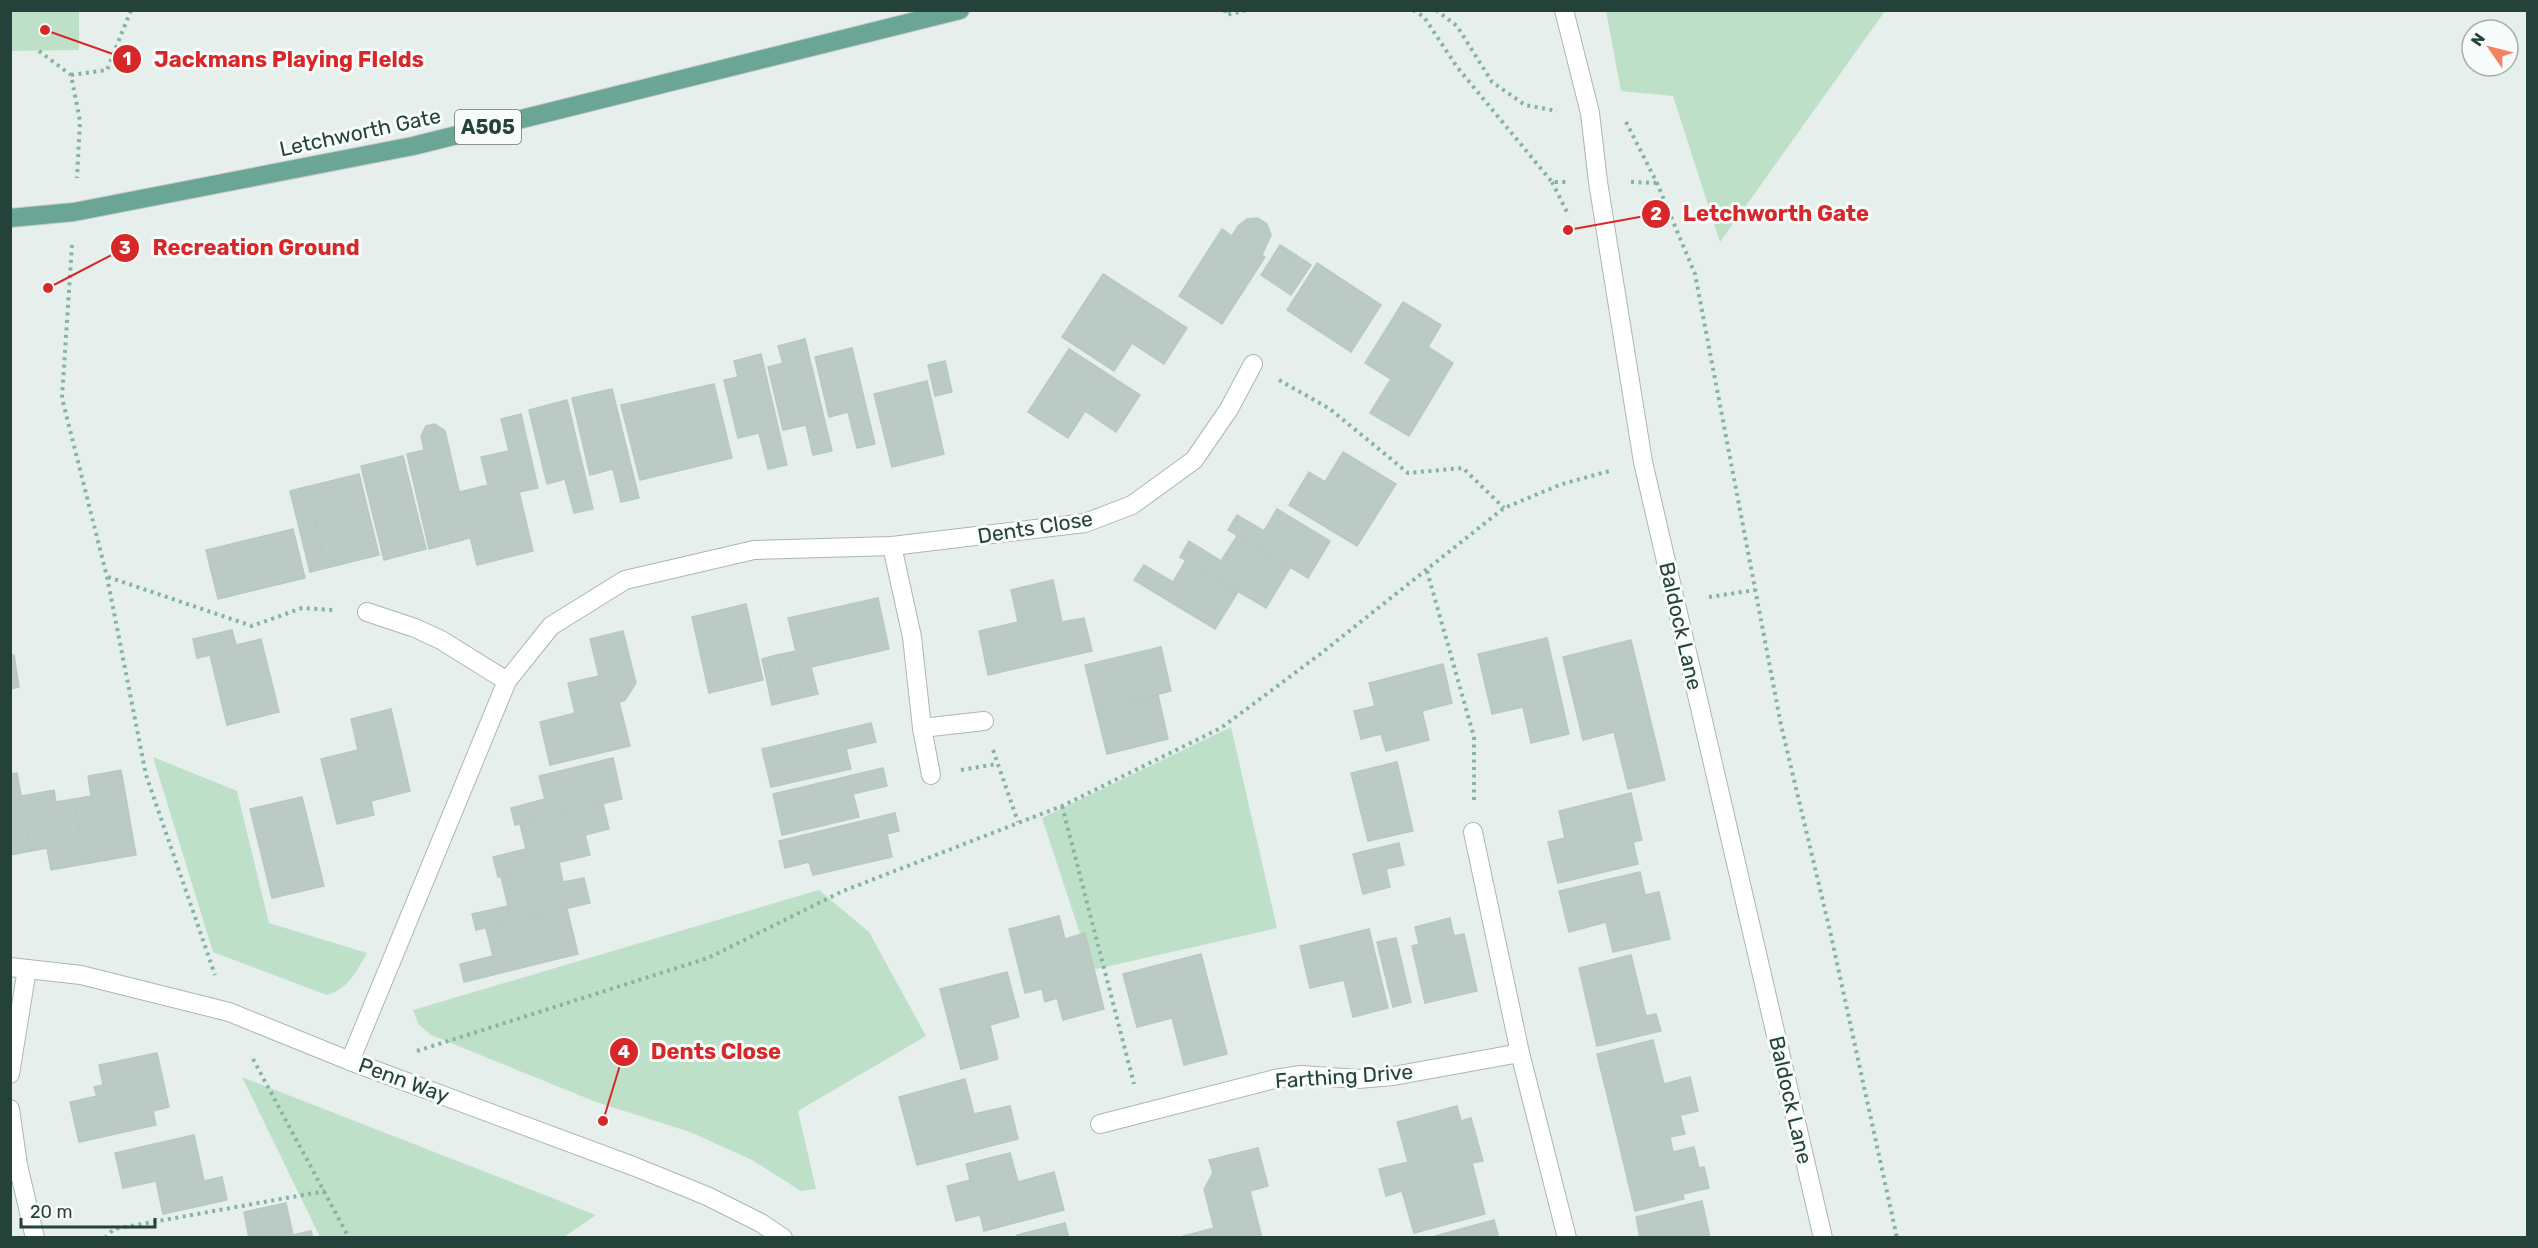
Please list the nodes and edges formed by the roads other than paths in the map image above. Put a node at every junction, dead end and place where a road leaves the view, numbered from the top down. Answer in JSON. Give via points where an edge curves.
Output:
{"nodes":[{"id":1,"x":960,"y":10,"type":"edge"},
{"id":2,"x":1564,"y":10,"type":"edge"},
{"id":3,"x":10,"y":218,"type":"edge"},
{"id":4,"x":1253,"y":364,"type":"road end"},
{"id":5,"x":892,"y":546,"type":"junction"},
{"id":6,"x":367,"y":612,"type":"road end"},
{"id":7,"x":507,"y":681,"type":"junction"},
{"id":8,"x":984,"y":721,"type":"road end"},
{"id":9,"x":922,"y":728,"type":"junction"},
{"id":10,"x":931,"y":776,"type":"dead end"},
{"id":11,"x":1473,"y":832,"type":"road end"},
{"id":12,"x":19,"y":968,"type":"edge"},
{"id":13,"x":1520,"y":1053,"type":"junction"},
{"id":14,"x":359,"y":1063,"type":"junction"},
{"id":15,"x":10,"y":1074,"type":"edge"},
{"id":16,"x":10,"y":1109,"type":"edge"},
{"id":17,"x":1100,"y":1124,"type":"dead end"},
{"id":18,"x":35,"y":1238,"type":"edge"},
{"id":19,"x":783,"y":1238,"type":"edge"},
{"id":20,"x":1567,"y":1238,"type":"edge"},
{"id":21,"x":1823,"y":1238,"type":"edge"}],
"edges":[{"from":1,"to":3,"type":"main road","name":"Letchworth Gate","number":"A505","via":[[413,146],[74,212]]},
{"from":2,"to":21,"type":"street","name":"Baldock Lane","via":[[1590,113],[1643,462]]},
{"from":4,"to":5,"type":"street","name":"Dents Close","via":[[1194,460],[1132,504],[1085,523]]},
{"from":5,"to":7,"type":"street","name":"Dents Close","via":[[754,550],[625,580],[551,626]]},
{"from":5,"to":9,"type":"street","via":[[912,637]]},
{"from":6,"to":7,"type":"street","via":[[441,640]]},
{"from":7,"to":14,"type":"street","name":"Dents Close"},
{"from":8,"to":9,"type":"street"},
{"from":9,"to":10,"type":"street"},
{"from":11,"to":13,"type":"street"},
{"from":12,"to":14,"type":"street","name":"Penn Way","via":[[81,975],[229,1012]]},
{"from":12,"to":15,"type":"street"},
{"from":13,"to":17,"type":"street","name":"Farthing Drive","via":[[1394,1076],[1292,1076]]},
{"from":13,"to":20,"type":"street"},
{"from":14,"to":19,"type":"street","name":"Penn Way","via":[[696,1192]]},
{"from":16,"to":18,"type":"street"}]}
